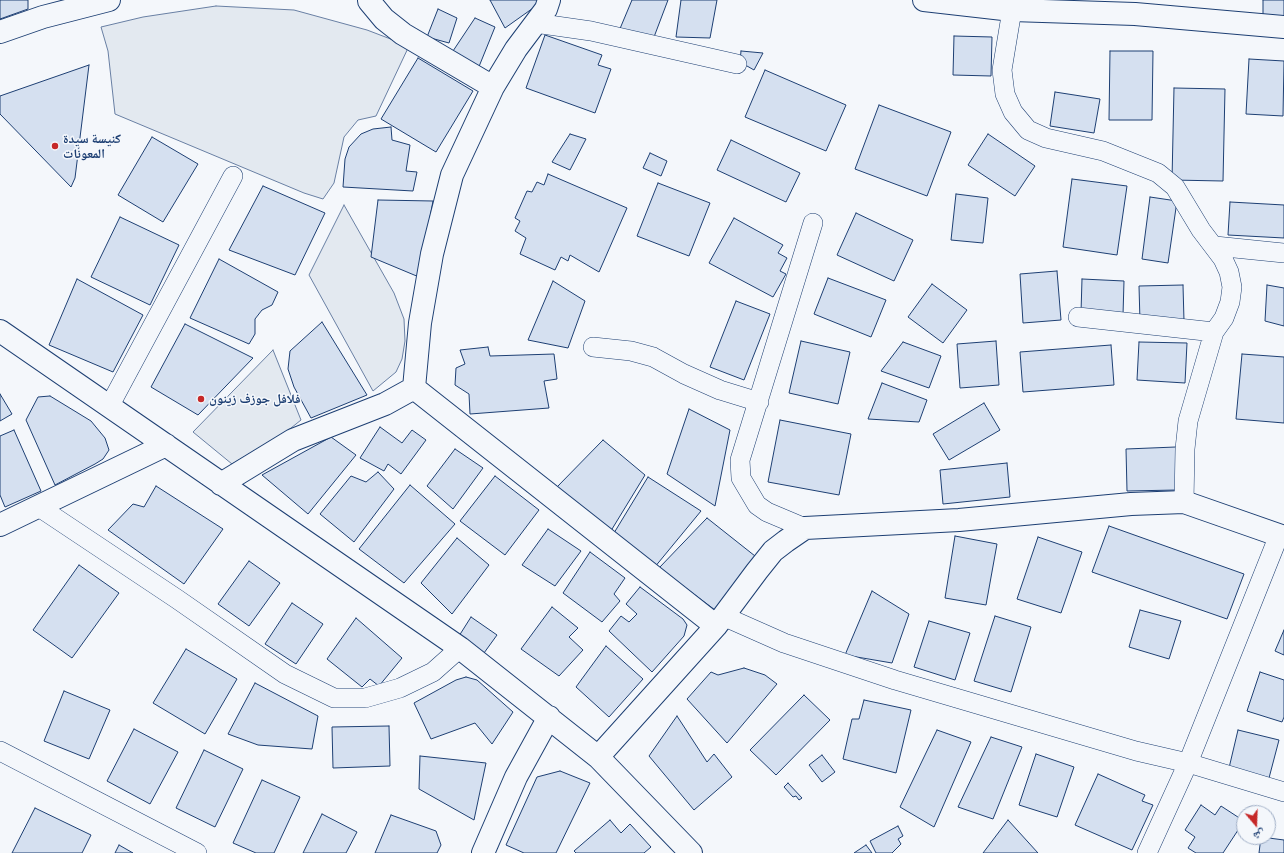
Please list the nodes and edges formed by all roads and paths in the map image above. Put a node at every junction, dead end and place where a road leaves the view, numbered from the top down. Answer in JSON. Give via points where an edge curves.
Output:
{"nodes":[{"id":1,"x":109,"y":0,"type":"edge"},
{"id":2,"x":371,"y":0,"type":"edge"},
{"id":3,"x":549,"y":0,"type":"edge"},
{"id":4,"x":924,"y":0,"type":"edge"},
{"id":5,"x":67,"y":5,"type":"edge"},
{"id":6,"x":1012,"y":10,"type":"junction"},
{"id":7,"x":535,"y":23,"type":"junction"},
{"id":8,"x":1284,"y":27,"type":"edge"},
{"id":9,"x":0,"y":32,"type":"edge"},
{"id":10,"x":737,"y":64,"type":"dead end"},
{"id":11,"x":492,"y":87,"type":"junction"},
{"id":12,"x":233,"y":176,"type":"dead end"},
{"id":13,"x":813,"y":223,"type":"dead end"},
{"id":14,"x":1215,"y":246,"type":"junction"},
{"id":15,"x":1284,"y":253,"type":"edge"},
{"id":16,"x":1078,"y":317,"type":"dead end"},
{"id":17,"x":0,"y":331,"type":"edge"},
{"id":18,"x":1214,"y":332,"type":"junction"},
{"id":19,"x":593,"y":347,"type":"dead end"},
{"id":20,"x":414,"y":388,"type":"junction"},
{"id":21,"x":759,"y":402,"type":"junction"},
{"id":22,"x":110,"y":405,"type":"junction"},
{"id":23,"x":166,"y":445,"type":"junction"},
{"id":24,"x":221,"y":484,"type":"junction"},
{"id":25,"x":1184,"y":502,"type":"junction"},
{"id":26,"x":39,"y":506,"type":"junction"},
{"id":27,"x":0,"y":525,"type":"edge"},
{"id":28,"x":806,"y":528,"type":"junction"},
{"id":29,"x":1282,"y":536,"type":"edge"},
{"id":30,"x":720,"y":621,"type":"junction"},
{"id":31,"x":460,"y":648,"type":"junction"},
{"id":32,"x":549,"y":717,"type":"junction"},
{"id":33,"x":0,"y":751,"type":"edge"},
{"id":34,"x":598,"y":757,"type":"junction"},
{"id":35,"x":1188,"y":763,"type":"junction"},
{"id":36,"x":1284,"y":792,"type":"edge"},
{"id":37,"x":196,"y":853,"type":"edge"},
{"id":38,"x":483,"y":853,"type":"edge"},
{"id":39,"x":691,"y":853,"type":"edge"},
{"id":40,"x":1147,"y":853,"type":"edge"}],
"edges":[{"from":1,"to":5,"type":"street"},
{"from":2,"to":11,"type":"street","via":[[384,19],[403,34]]},
{"from":3,"to":7,"type":"street","via":[[546,9]]},
{"from":4,"to":6,"type":"street"},
{"from":5,"to":9,"type":"street"},
{"from":6,"to":8,"type":"street","via":[[1135,14]]},
{"from":6,"to":14,"type":"street","via":[[1002,70],[1005,94],[1013,112],[1028,130],[1046,138],[1103,152],[1158,173],[1175,187],[1200,230]]},
{"from":7,"to":10,"type":"street","via":[[591,32]]},
{"from":7,"to":11,"type":"street"},
{"from":11,"to":20,"type":"street","via":[[452,175],[432,254],[420,323]]},
{"from":12,"to":22,"type":"street"},
{"from":13,"to":21,"type":"street"},
{"from":14,"to":15,"type":"street"},
{"from":14,"to":18,"type":"street","via":[[1229,272],[1232,287],[1224,318]]},
{"from":16,"to":18,"type":"street"},
{"from":17,"to":22,"type":"street"},
{"from":18,"to":25,"type":"street","via":[[1188,421]]},
{"from":19,"to":21,"type":"street","via":[[631,350],[653,357],[720,390]]},
{"from":20,"to":24,"type":"street","via":[[385,404],[293,440]]},
{"from":20,"to":30,"type":"street"},
{"from":21,"to":28,"type":"street","via":[[742,450],[741,478],[756,505]]},
{"from":22,"to":23,"type":"street"},
{"from":23,"to":24,"type":"street"},
{"from":23,"to":26,"type":"street"},
{"from":24,"to":31,"type":"street"},
{"from":25,"to":28,"type":"street","via":[[959,520]]},
{"from":25,"to":29,"type":"street"},
{"from":26,"to":27,"type":"street"},
{"from":26,"to":31,"type":"street","via":[[285,674],[334,698],[365,698],[400,688],[433,672]]},
{"from":28,"to":30,"type":"street","via":[[774,552]]},
{"from":29,"to":35,"type":"street"},
{"from":30,"to":34,"type":"street"},
{"from":30,"to":35,"type":"street","via":[[895,680],[1136,751]]},
{"from":31,"to":32,"type":"street"},
{"from":32,"to":34,"type":"street"},
{"from":32,"to":38,"type":"street","via":[[516,777]]},
{"from":33,"to":37,"type":"street"},
{"from":34,"to":39,"type":"street"},
{"from":35,"to":36,"type":"street"},
{"from":35,"to":40,"type":"street"}]}
